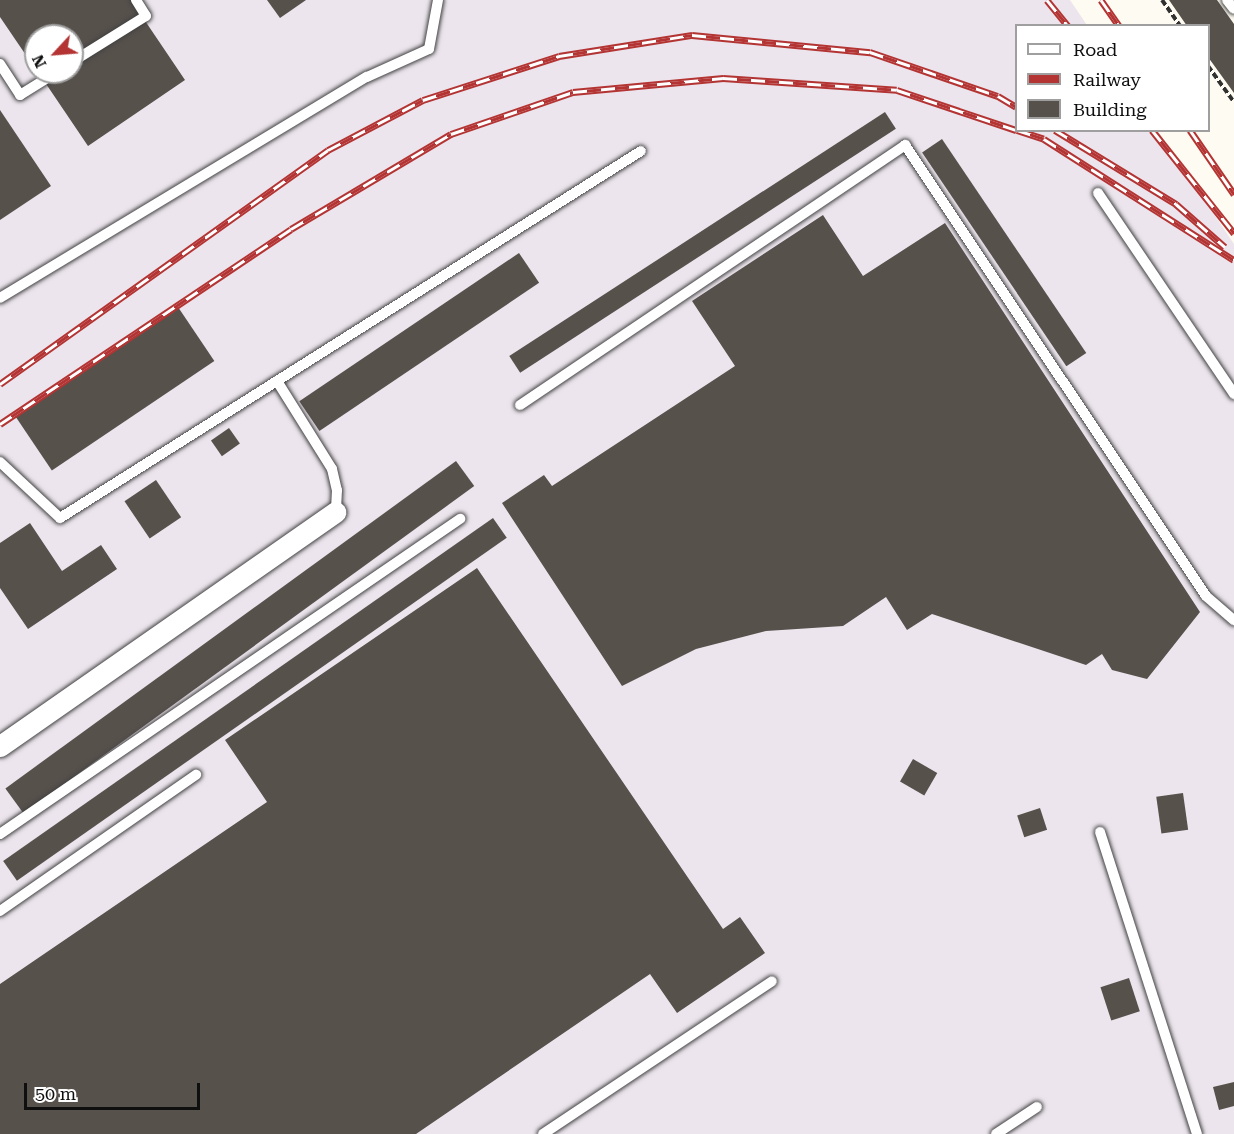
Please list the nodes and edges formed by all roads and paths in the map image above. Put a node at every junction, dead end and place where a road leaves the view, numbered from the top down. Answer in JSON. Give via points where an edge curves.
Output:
{"nodes":[{"id":1,"x":136,"y":0,"type":"edge"},
{"id":2,"x":438,"y":0,"type":"edge"},
{"id":3,"x":1162,"y":0,"type":"edge"},
{"id":4,"x":1227,"y":0,"type":"edge"},
{"id":5,"x":1234,"y":9,"type":"edge"},
{"id":6,"x":1179,"y":24,"type":"edge"},
{"id":7,"x":84,"y":55,"type":"edge"},
{"id":8,"x":0,"y":64,"type":"edge"},
{"id":9,"x":1210,"y":67,"type":"edge"},
{"id":10,"x":38,"y":84,"type":"edge"},
{"id":11,"x":1234,"y":102,"type":"edge"},
{"id":12,"x":640,"y":151,"type":"dead end"},
{"id":13,"x":1098,"y":193,"type":"dead end"},
{"id":14,"x":0,"y":298,"type":"edge"},
{"id":15,"x":277,"y":381,"type":"junction"},
{"id":16,"x":1234,"y":394,"type":"edge"},
{"id":17,"x":520,"y":405,"type":"dead end"},
{"id":18,"x":0,"y":462,"type":"edge"},
{"id":19,"x":336,"y":512,"type":"joint"},
{"id":20,"x":460,"y":519,"type":"dead end"},
{"id":21,"x":1234,"y":620,"type":"edge"},
{"id":22,"x":0,"y":746,"type":"edge"},
{"id":23,"x":196,"y":775,"type":"dead end"},
{"id":24,"x":1100,"y":832,"type":"dead end"},
{"id":25,"x":0,"y":834,"type":"edge"},
{"id":26,"x":0,"y":911,"type":"edge"},
{"id":27,"x":772,"y":981,"type":"dead end"},
{"id":28,"x":1037,"y":1107,"type":"dead end"},
{"id":29,"x":543,"y":1134,"type":"edge"},
{"id":30,"x":996,"y":1134,"type":"edge"},
{"id":31,"x":1197,"y":1134,"type":"edge"}],
"edges":[{"from":1,"to":7,"type":"lane","via":[[146,16]]},
{"from":2,"to":14,"type":"lane","via":[[429,49],[367,77]]},
{"from":3,"to":6,"type":"path"},
{"from":4,"to":5,"type":"lane"},
{"from":8,"to":10,"type":"lane","via":[[20,95]]},
{"from":9,"to":11,"type":"path"},
{"from":12,"to":15,"type":"lane"},
{"from":13,"to":16,"type":"lane"},
{"from":15,"to":18,"type":"lane","via":[[60,518]]},
{"from":15,"to":19,"type":"lane","via":[[332,469],[338,490]]},
{"from":17,"to":21,"type":"lane","via":[[905,146],[1206,596]]},
{"from":19,"to":22,"type":"street"},
{"from":20,"to":25,"type":"lane"},
{"from":23,"to":26,"type":"lane"},
{"from":24,"to":31,"type":"lane"},
{"from":27,"to":29,"type":"lane"},
{"from":28,"to":30,"type":"lane"}]}
